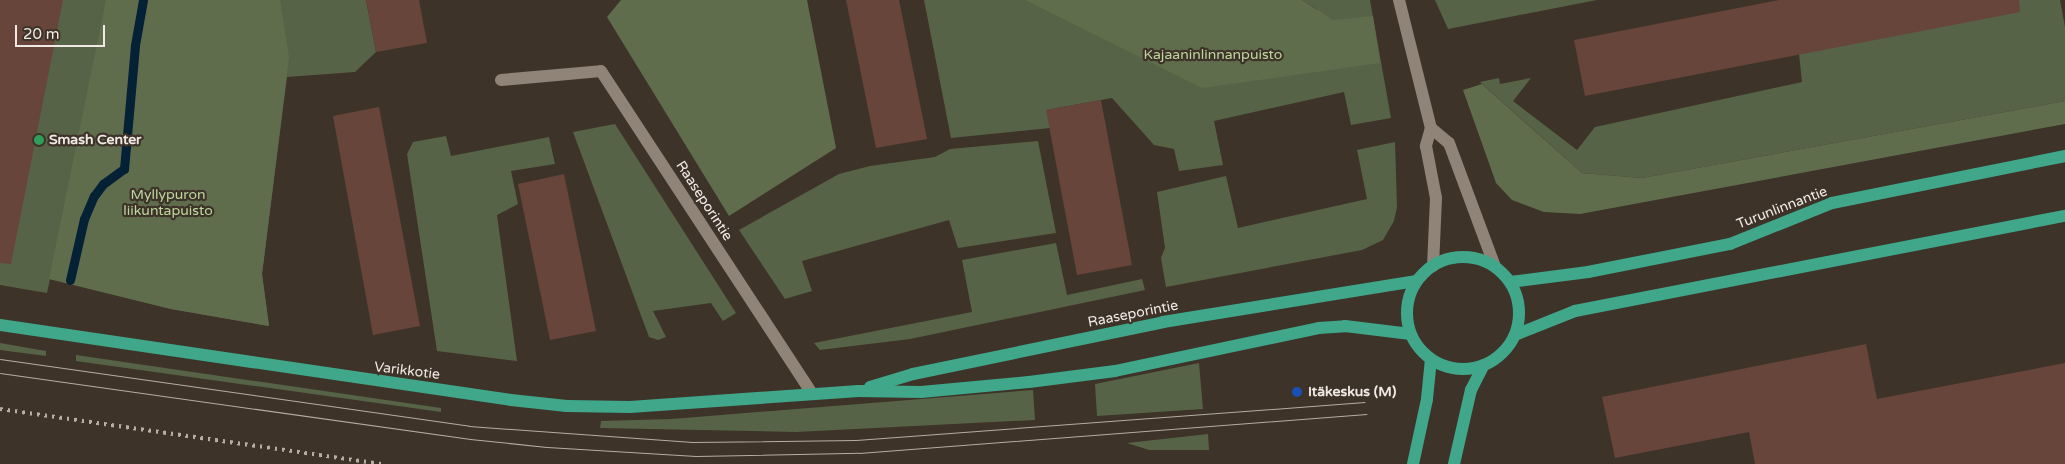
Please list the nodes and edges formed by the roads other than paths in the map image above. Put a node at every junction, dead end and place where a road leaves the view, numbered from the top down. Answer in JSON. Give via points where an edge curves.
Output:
{"nodes":[{"id":1,"x":1399,"y":0,"type":"edge"},
{"id":2,"x":501,"y":80,"type":"dead end"},
{"id":3,"x":1431,"y":128,"type":"junction"},
{"id":4,"x":2065,"y":156,"type":"edge"},
{"id":5,"x":2065,"y":216,"type":"edge"},
{"id":6,"x":1433,"y":266,"type":"junction"},
{"id":7,"x":1495,"y":267,"type":"junction"},
{"id":8,"x":1417,"y":281,"type":"junction"},
{"id":9,"x":1510,"y":282,"type":"junction"},
{"id":10,"x":0,"y":325,"type":"edge"},
{"id":11,"x":1411,"y":334,"type":"junction"},
{"id":12,"x":1515,"y":335,"type":"junction"},
{"id":13,"x":1432,"y":359,"type":"junction"},
{"id":14,"x":1484,"y":365,"type":"junction"},
{"id":15,"x":858,"y":391,"type":"junction"},
{"id":16,"x":812,"y":394,"type":"junction"},
{"id":17,"x":1412,"y":464,"type":"edge"},
{"id":18,"x":1454,"y":464,"type":"edge"}],
"edges":[{"from":1,"to":3,"type":"street"},
{"from":2,"to":16,"type":"street","name":"Raaseporintie","via":[[601,71]]},
{"from":3,"to":6,"type":"street","via":[[1426,146],[1436,198]]},
{"from":3,"to":7,"type":"street","via":[[1449,143]]},
{"from":4,"to":9,"type":"main road","name":"Turunlinnantie","via":[[1832,203],[1730,244],[1588,272]]},
{"from":5,"to":12,"type":"main road","via":[[1576,311]]},
{"from":6,"to":7,"type":"main road","via":[[1464,257]]},
{"from":6,"to":8,"type":"main road"},
{"from":7,"to":9,"type":"main road"},
{"from":8,"to":11,"type":"main road","via":[[1408,301]]},
{"from":8,"to":15,"type":"main road","name":"Raaseporintie","via":[[1163,322],[914,374]]},
{"from":9,"to":12,"type":"main road","via":[[1519,314]]},
{"from":10,"to":16,"type":"main road","name":"Varikkotie","via":[[360,380],[568,406],[630,407]]},
{"from":11,"to":13,"type":"main road"},
{"from":11,"to":15,"type":"main road","name":"Raaseporintie","via":[[1345,326],[1319,328],[1115,371],[921,392]]},
{"from":12,"to":14,"type":"main road","via":[[1502,353]]},
{"from":13,"to":14,"type":"main road","via":[[1451,368]]},
{"from":13,"to":17,"type":"main road"},
{"from":14,"to":18,"type":"main road","via":[[1471,390]]},
{"from":15,"to":16,"type":"main road","name":"Raaseporintie"}]}
